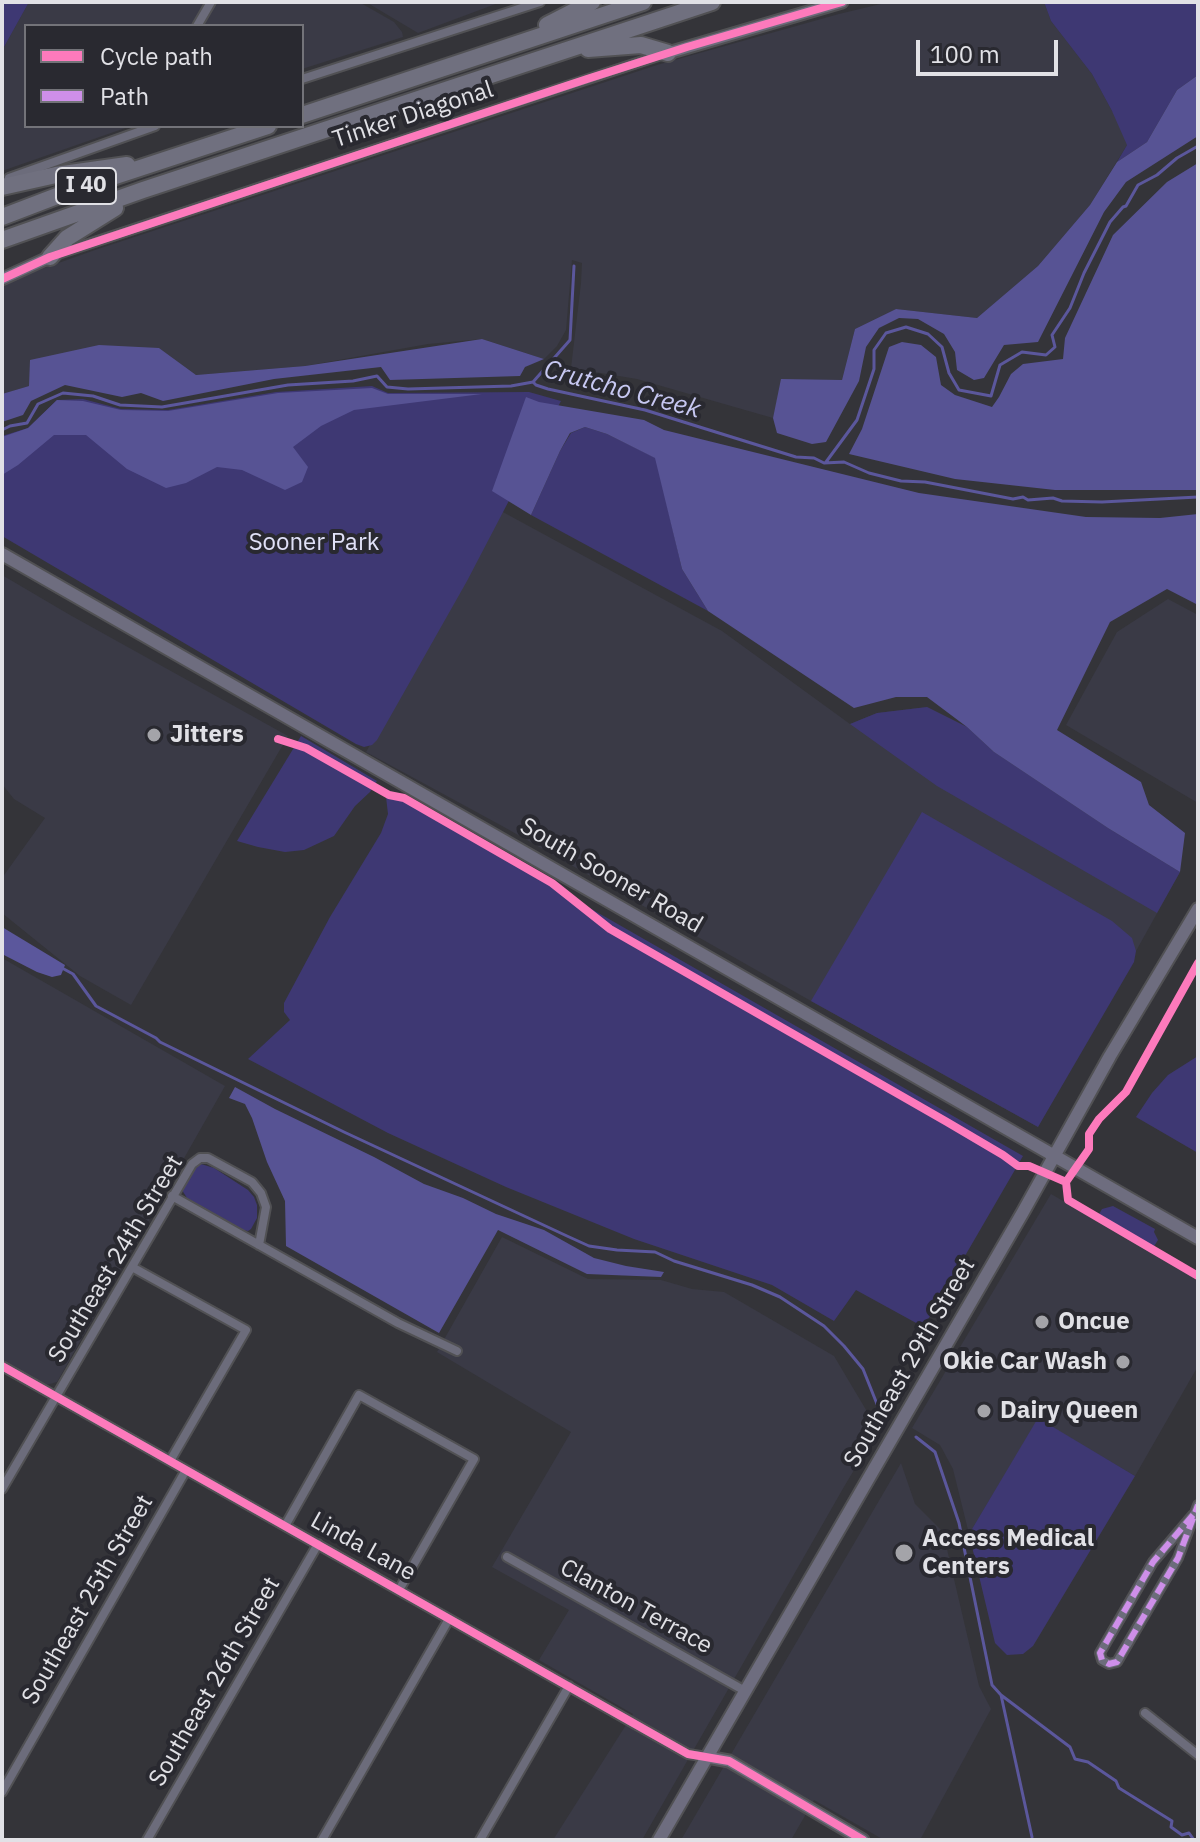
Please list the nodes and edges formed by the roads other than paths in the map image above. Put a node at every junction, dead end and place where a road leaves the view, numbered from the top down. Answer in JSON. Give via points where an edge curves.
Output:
{"nodes":[{"id":1,"x":211,"y":2,"type":"edge"},
{"id":2,"x":540,"y":2,"type":"edge"},
{"id":3,"x":592,"y":2,"type":"edge"},
{"id":4,"x":643,"y":2,"type":"edge"},
{"id":5,"x":712,"y":2,"type":"edge"},
{"id":6,"x":842,"y":2,"type":"edge"},
{"id":7,"x":198,"y":24,"type":"edge"},
{"id":8,"x":495,"y":50,"type":"junction"},
{"id":9,"x":563,"y":50,"type":"junction"},
{"id":10,"x":668,"y":53,"type":"junction"},
{"id":11,"x":304,"y":78,"type":"edge"},
{"id":12,"x":304,"y":114,"type":"edge"},
{"id":13,"x":149,"y":128,"type":"edge"},
{"id":14,"x":262,"y":128,"type":"edge"},
{"id":15,"x":172,"y":158,"type":"junction"},
{"id":16,"x":2,"y":184,"type":"edge"},
{"id":17,"x":143,"y":190,"type":"junction"},
{"id":18,"x":2,"y":217,"type":"edge"},
{"id":19,"x":2,"y":240,"type":"edge"},
{"id":20,"x":50,"y":257,"type":"junction"},
{"id":21,"x":2,"y":279,"type":"edge"},
{"id":22,"x":2,"y":554,"type":"edge"},
{"id":23,"x":1198,"y":909,"type":"edge"},
{"id":24,"x":1055,"y":1155,"type":"junction"},
{"id":25,"x":172,"y":1196,"type":"junction"},
{"id":26,"x":1198,"y":1238,"type":"edge"},
{"id":27,"x":259,"y":1245,"type":"junction"},
{"id":28,"x":132,"y":1267,"type":"junction"},
{"id":29,"x":457,"y":1351,"type":"dead end"},
{"id":30,"x":2,"y":1366,"type":"edge"},
{"id":31,"x":55,"y":1396,"type":"junction"},
{"id":32,"x":170,"y":1461,"type":"junction"},
{"id":33,"x":186,"y":1470,"type":"junction"},
{"id":34,"x":2,"y":1489,"type":"edge"},
{"id":35,"x":1198,"y":1505,"type":"edge"},
{"id":36,"x":1193,"y":1515,"type":"junction"},
{"id":37,"x":285,"y":1526,"type":"junction"},
{"id":38,"x":318,"y":1544,"type":"junction"},
{"id":39,"x":507,"y":1557,"type":"dead end"},
{"id":40,"x":399,"y":1590,"type":"junction"},
{"id":41,"x":449,"y":1619,"type":"junction"},
{"id":42,"x":569,"y":1686,"type":"junction"},
{"id":43,"x":745,"y":1691,"type":"junction"},
{"id":44,"x":1145,"y":1713,"type":"dead end"},
{"id":45,"x":1198,"y":1755,"type":"edge"},
{"id":46,"x":707,"y":1757,"type":"junction"},
{"id":47,"x":2,"y":1792,"type":"edge"},
{"id":48,"x":147,"y":1840,"type":"edge"},
{"id":49,"x":322,"y":1840,"type":"edge"},
{"id":50,"x":480,"y":1840,"type":"edge"},
{"id":51,"x":659,"y":1840,"type":"edge"},
{"id":52,"x":863,"y":1840,"type":"edge"}],
"edges":[{"from":1,"to":7,"type":"street"},
{"from":2,"to":11,"type":"street"},
{"from":3,"to":8,"type":"highway"},
{"from":4,"to":8,"type":"highway","name":"Tinker Diagonal"},
{"from":5,"to":9,"type":"highway","name":"Tinker Diagonal","number":"I 40"},
{"from":6,"to":10,"type":"street","name":"Tinker Diagonal"},
{"from":8,"to":12,"type":"highway","name":"Tinker Diagonal"},
{"from":9,"to":10,"type":"highway","via":[[641,45]]},
{"from":9,"to":17,"type":"highway","name":"Tinker Diagonal","number":"I 40"},
{"from":10,"to":20,"type":"street","name":"Tinker Diagonal"},
{"from":13,"to":16,"type":"street"},
{"from":14,"to":15,"type":"highway","number":"I 40"},
{"from":15,"to":16,"type":"highway"},
{"from":15,"to":18,"type":"highway","number":"I 40"},
{"from":17,"to":19,"type":"highway","name":"Tinker Diagonal","number":"I 40"},
{"from":17,"to":20,"type":"highway","via":[[67,238]]},
{"from":20,"to":21,"type":"street","name":"Tinker Diagonal"},
{"from":22,"to":24,"type":"main road","name":"South Sooner Road"},
{"from":23,"to":24,"type":"main road","name":"Southeast 29th Street"},
{"from":24,"to":26,"type":"main road","name":"South Sooner Road"},
{"from":24,"to":43,"type":"main road","name":"Southeast 29th Street"},
{"from":25,"to":27,"type":"street"},
{"from":25,"to":27,"type":"street","name":"Southeast 24th Street","via":[[200,1158],[252,1182],[266,1207]]},
{"from":25,"to":28,"type":"street","name":"Southeast 24th Street"},
{"from":27,"to":29,"type":"street"},
{"from":28,"to":31,"type":"street","name":"Southeast 24th Street"},
{"from":28,"to":32,"type":"street","via":[[246,1330]]},
{"from":30,"to":31,"type":"street","name":"Linda Lane"},
{"from":31,"to":32,"type":"street","name":"Linda Lane"},
{"from":31,"to":34,"type":"street","name":"Southeast 24th Street"},
{"from":32,"to":33,"type":"street","name":"Linda Lane"},
{"from":33,"to":37,"type":"street","name":"Linda Lane"},
{"from":33,"to":47,"type":"street","name":"Southeast 25th Street"},
{"from":35,"to":36,"type":"street"},
{"from":36,"to":36,"type":"street","via":[[1178,1558],[1117,1662],[1102,1660],[1100,1653],[1153,1562]]},
{"from":37,"to":38,"type":"street","name":"Linda Lane"},
{"from":37,"to":40,"type":"street","via":[[359,1395],[474,1459]]},
{"from":38,"to":40,"type":"street","name":"Linda Lane"},
{"from":38,"to":48,"type":"street","name":"Southeast 26th Street"},
{"from":39,"to":43,"type":"street","name":"Clanton Terrace"},
{"from":40,"to":41,"type":"street","name":"Linda Lane"},
{"from":41,"to":42,"type":"street","name":"Linda Lane"},
{"from":41,"to":49,"type":"street"},
{"from":42,"to":46,"type":"street","name":"Linda Lane","via":[[688,1754]]},
{"from":42,"to":50,"type":"street"},
{"from":43,"to":46,"type":"main road","name":"Southeast 29th Street"},
{"from":44,"to":45,"type":"street"},
{"from":46,"to":51,"type":"main road","name":"Southeast 29th Street"},
{"from":46,"to":52,"type":"street","via":[[729,1761]]}]}
